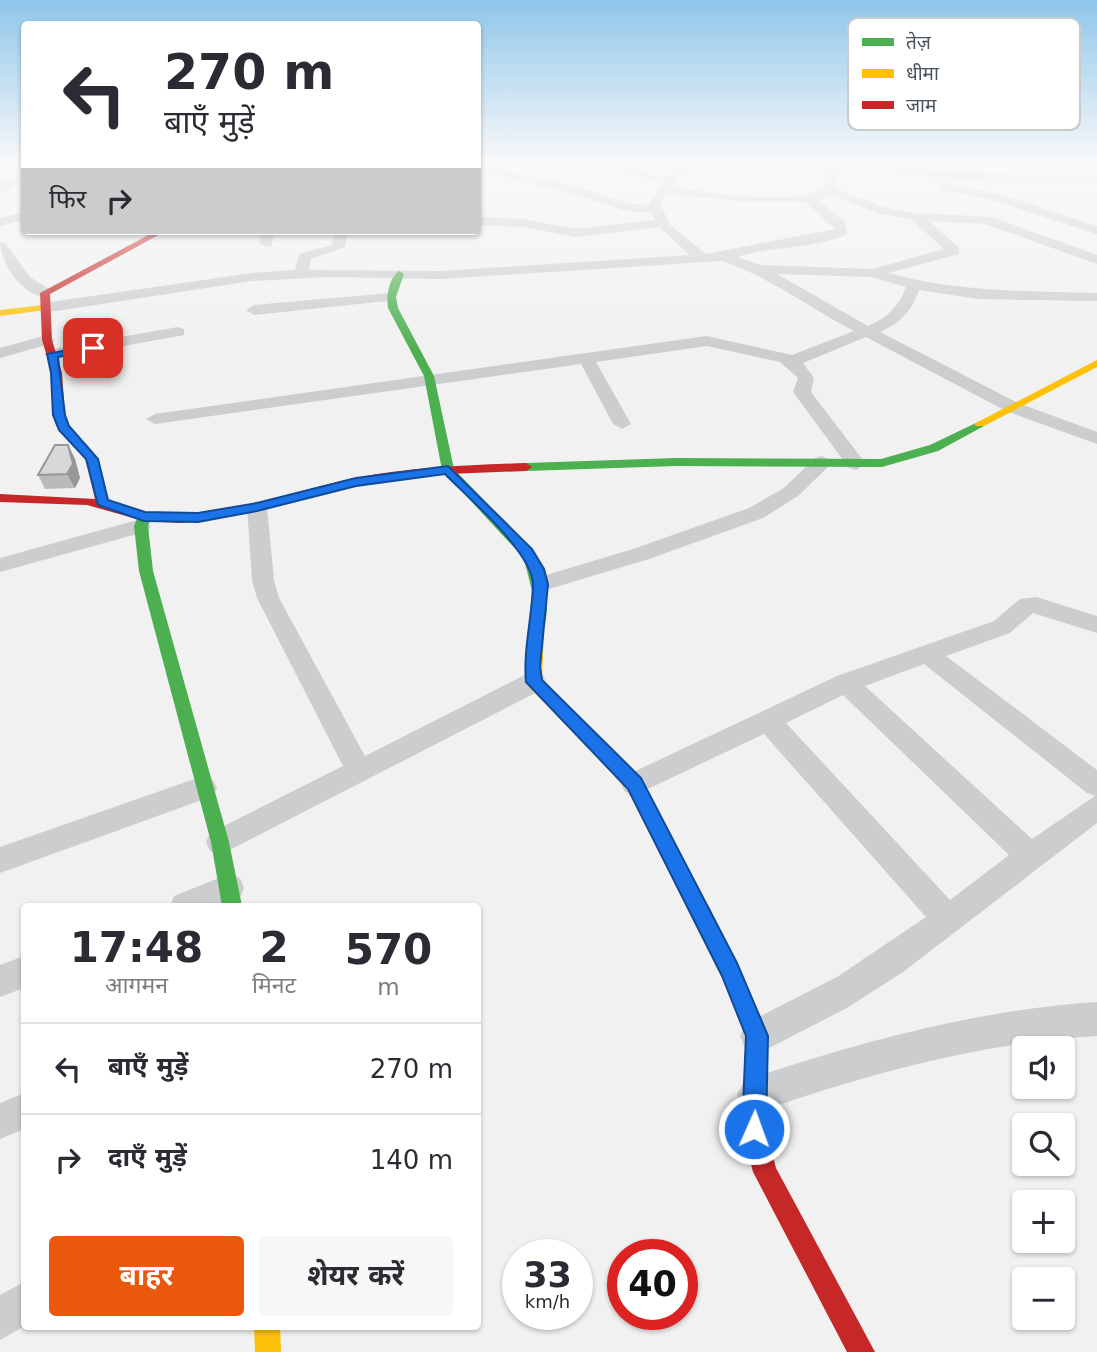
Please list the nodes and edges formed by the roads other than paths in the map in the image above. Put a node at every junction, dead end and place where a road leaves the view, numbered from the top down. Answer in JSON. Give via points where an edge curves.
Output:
{"nodes":[{"id":1,"x":547,"y":227,"type":"edge"},
{"id":2,"x":604,"y":227,"type":"edge"},
{"id":3,"x":670,"y":227,"type":"edge"},
{"id":4,"x":841,"y":227,"type":"edge"},
{"id":5,"x":927,"y":227,"type":"edge"},
{"id":6,"x":1007,"y":227,"type":"edge"},
{"id":7,"x":154,"y":235,"type":"edge"},
{"id":8,"x":340,"y":235,"type":"edge"},
{"id":9,"x":0,"y":246,"type":"edge"},
{"id":10,"x":701,"y":257,"type":"junction"},
{"id":11,"x":723,"y":257,"type":"junction"},
{"id":12,"x":1097,"y":260,"type":"edge"},
{"id":13,"x":760,"y":269,"type":"junction"},
{"id":14,"x":872,"y":272,"type":"junction"},
{"id":15,"x":301,"y":274,"type":"junction"},
{"id":16,"x":399,"y":274,"type":"junction"},
{"id":17,"x":914,"y":285,"type":"junction"},
{"id":18,"x":391,"y":297,"type":"junction"},
{"id":19,"x":1097,"y":297,"type":"edge"},
{"id":20,"x":44,"y":301,"type":"junction"},
{"id":21,"x":254,"y":310,"type":"dead end"},
{"id":22,"x":0,"y":313,"type":"edge"},
{"id":23,"x":178,"y":332,"type":"dead end"},
{"id":24,"x":868,"y":333,"type":"junction"},
{"id":25,"x":50,"y":347,"type":"junction"},
{"id":26,"x":0,"y":353,"type":"edge"},
{"id":27,"x":586,"y":358,"type":"junction"},
{"id":28,"x":790,"y":362,"type":"junction"},
{"id":29,"x":1097,"y":363,"type":"edge"},
{"id":30,"x":430,"y":382,"type":"junction"},
{"id":31,"x":1012,"y":407,"type":"junction"},
{"id":32,"x":155,"y":419,"type":"dead end"},
{"id":33,"x":622,"y":424,"type":"dead end"},
{"id":34,"x":1097,"y":438,"type":"edge"},
{"id":35,"x":822,"y":461,"type":"junction"},
{"id":36,"x":856,"y":464,"type":"junction"},
{"id":37,"x":448,"y":470,"type":"junction"},
{"id":38,"x":0,"y":498,"type":"edge"},
{"id":39,"x":102,"y":502,"type":"junction"},
{"id":40,"x":257,"y":507,"type":"junction"},
{"id":41,"x":142,"y":522,"type":"junction"},
{"id":42,"x":0,"y":565,"type":"edge"},
{"id":43,"x":541,"y":584,"type":"junction"},
{"id":44,"x":1097,"y":625,"type":"edge"},
{"id":45,"x":928,"y":655,"type":"junction"},
{"id":46,"x":534,"y":682,"type":"junction"},
{"id":47,"x":846,"y":683,"type":"junction"},
{"id":48,"x":766,"y":719,"type":"junction"},
{"id":49,"x":360,"y":772,"type":"junction"},
{"id":50,"x":635,"y":784,"type":"junction"},
{"id":51,"x":1097,"y":785,"type":"edge"},
{"id":52,"x":203,"y":788,"type":"junction"},
{"id":53,"x":1097,"y":807,"type":"edge"},
{"id":54,"x":220,"y":842,"type":"junction"},
{"id":55,"x":1029,"y":855,"type":"junction"},
{"id":56,"x":0,"y":860,"type":"edge"},
{"id":57,"x":230,"y":897,"type":"edge"},
{"id":58,"x":200,"y":903,"type":"edge"},
{"id":59,"x":949,"y":920,"type":"junction"},
{"id":60,"x":21,"y":973,"type":"edge"},
{"id":61,"x":0,"y":981,"type":"edge"},
{"id":62,"x":1097,"y":1019,"type":"edge"},
{"id":63,"x":757,"y":1036,"type":"junction"},
{"id":64,"x":755,"y":1095,"type":"junction"},
{"id":65,"x":21,"y":1112,"type":"edge"},
{"id":66,"x":0,"y":1121,"type":"edge"},
{"id":67,"x":21,"y":1304,"type":"edge"},
{"id":68,"x":0,"y":1320,"type":"edge"},
{"id":69,"x":862,"y":1352,"type":"edge"}],
"edges":[{"from":1,"to":2,"type":"street","via":[[575,233]]},
{"from":3,"to":10,"type":"street"},
{"from":4,"to":11,"type":"street","via":[[842,231],[832,236],[749,248]]},
{"from":5,"to":14,"type":"street","via":[[954,251]]},
{"from":6,"to":12,"type":"street"},
{"from":7,"to":20,"type":"street","via":[[67,279]]},
{"from":8,"to":15,"type":"street","via":[[338,247],[304,257]]},
{"from":9,"to":20,"type":"street"},
{"from":10,"to":11,"type":"street"},
{"from":10,"to":16,"type":"street","via":[[579,268]]},
{"from":11,"to":13,"type":"street"},
{"from":13,"to":14,"type":"street"},
{"from":13,"to":24,"type":"street"},
{"from":14,"to":17,"type":"street"},
{"from":15,"to":16,"type":"street"},
{"from":15,"to":20,"type":"street"},
{"from":16,"to":18,"type":"street"},
{"from":17,"to":19,"type":"street","via":[[978,295]]},
{"from":17,"to":24,"type":"street","via":[[905,309]]},
{"from":18,"to":21,"type":"street"},
{"from":18,"to":30,"type":"street","via":[[394,312]]},
{"from":20,"to":22,"type":"street"},
{"from":20,"to":25,"type":"street"},
{"from":23,"to":25,"type":"street"},
{"from":24,"to":28,"type":"street"},
{"from":24,"to":31,"type":"street"},
{"from":25,"to":26,"type":"street"},
{"from":25,"to":39,"type":"street","via":[[57,373],[59,415],[92,459]]},
{"from":27,"to":28,"type":"street","via":[[702,341],[769,351]]},
{"from":27,"to":30,"type":"street"},
{"from":27,"to":33,"type":"street"},
{"from":28,"to":36,"type":"street","via":[[805,375],[802,392]]},
{"from":29,"to":31,"type":"street"},
{"from":30,"to":32,"type":"street"},
{"from":30,"to":37,"type":"street"},
{"from":31,"to":34,"type":"street"},
{"from":31,"to":36,"type":"street","via":[[934,448],[892,461]]},
{"from":35,"to":36,"type":"street"},
{"from":35,"to":37,"type":"street"},
{"from":35,"to":43,"type":"street","via":[[791,492],[756,513]]},
{"from":37,"to":40,"type":"street","via":[[356,482]]},
{"from":37,"to":43,"type":"street","via":[[527,553]]},
{"from":38,"to":39,"type":"street"},
{"from":39,"to":41,"type":"street"},
{"from":40,"to":41,"type":"street"},
{"from":40,"to":49,"type":"street","via":[[268,598]]},
{"from":41,"to":42,"type":"street"},
{"from":41,"to":52,"type":"street","via":[[146,571]]},
{"from":43,"to":46,"type":"street"},
{"from":44,"to":45,"type":"street","via":[[1032,605],[1002,627]]},
{"from":45,"to":47,"type":"street"},
{"from":45,"to":51,"type":"street"},
{"from":46,"to":49,"type":"street"},
{"from":46,"to":50,"type":"street"},
{"from":47,"to":48,"type":"street"},
{"from":47,"to":55,"type":"street"},
{"from":48,"to":50,"type":"street"},
{"from":48,"to":59,"type":"street"},
{"from":49,"to":54,"type":"street"},
{"from":50,"to":63,"type":"street","via":[[730,970]]},
{"from":52,"to":54,"type":"street"},
{"from":52,"to":56,"type":"street"},
{"from":53,"to":55,"type":"street"},
{"from":54,"to":57,"type":"street"},
{"from":55,"to":59,"type":"street"},
{"from":57,"to":58,"type":"street"},
{"from":59,"to":63,"type":"street","via":[[860,982]]},
{"from":60,"to":61,"type":"street"},
{"from":62,"to":64,"type":"street","via":[[1018,1023],[930,1041]]},
{"from":63,"to":64,"type":"street"},
{"from":64,"to":69,"type":"street","via":[[754,1129],[765,1172]]},
{"from":65,"to":66,"type":"street"},
{"from":67,"to":68,"type":"street"}]}
